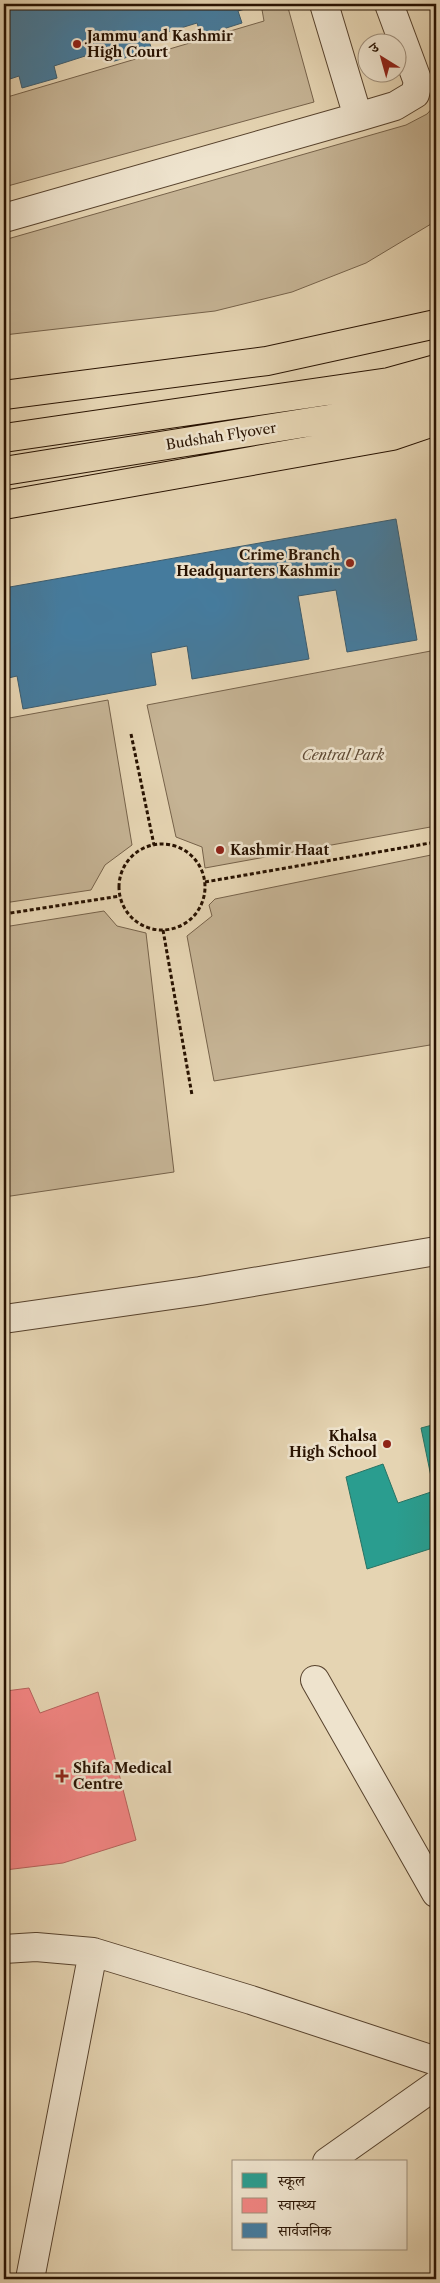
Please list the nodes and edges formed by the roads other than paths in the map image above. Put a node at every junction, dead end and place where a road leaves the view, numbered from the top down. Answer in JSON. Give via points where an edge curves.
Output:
{"nodes":[{"id":1,"x":324,"y":4,"type":"edge"},
{"id":2,"x":389,"y":4,"type":"edge"},
{"id":3,"x":358,"y":117,"type":"junction"},
{"id":4,"x":4,"y":218,"type":"edge"},
{"id":5,"x":436,"y":324,"type":"edge"},
{"id":6,"x":436,"y":368,"type":"edge"},
{"id":7,"x":4,"y":395,"type":"edge"},
{"id":8,"x":436,"y":395,"type":"edge"},
{"id":9,"x":436,"y":420,"type":"edge"},
{"id":10,"x":4,"y":438,"type":"edge"},
{"id":11,"x":4,"y":471,"type":"edge"},
{"id":12,"x":4,"y":505,"type":"edge"},
{"id":13,"x":436,"y":1250,"type":"edge"},
{"id":14,"x":4,"y":1319,"type":"edge"},
{"id":15,"x":315,"y":1680,"type":"dead end"},
{"id":16,"x":436,"y":1893,"type":"edge"},
{"id":17,"x":4,"y":1949,"type":"edge"},
{"id":18,"x":93,"y":1952,"type":"junction"},
{"id":19,"x":436,"y":2061,"type":"edge"},
{"id":20,"x":436,"y":2085,"type":"edge"},
{"id":21,"x":330,"y":2160,"type":"edge"},
{"id":22,"x":30,"y":2279,"type":"edge"}],
"edges":[{"from":1,"to":3,"type":"street"},
{"from":2,"to":3,"type":"street","via":[[418,82],[414,94],[405,102]]},
{"from":3,"to":4,"type":"street"},
{"from":5,"to":7,"type":"main road","via":[[268,361]]},
{"from":6,"to":10,"type":"main road","name":"Budshah Flyover","via":[[389,382]]},
{"from":8,"to":11,"type":"main road","name":"Budshah Flyover","via":[[392,409]]},
{"from":9,"to":12,"type":"main road","via":[[392,436]]},
{"from":13,"to":14,"type":"street","via":[[200,1291]]},
{"from":15,"to":16,"type":"street"},
{"from":17,"to":18,"type":"street","via":[[36,1947]]},
{"from":18,"to":19,"type":"street"},
{"from":18,"to":22,"type":"street"},
{"from":20,"to":21,"type":"street"}]}
